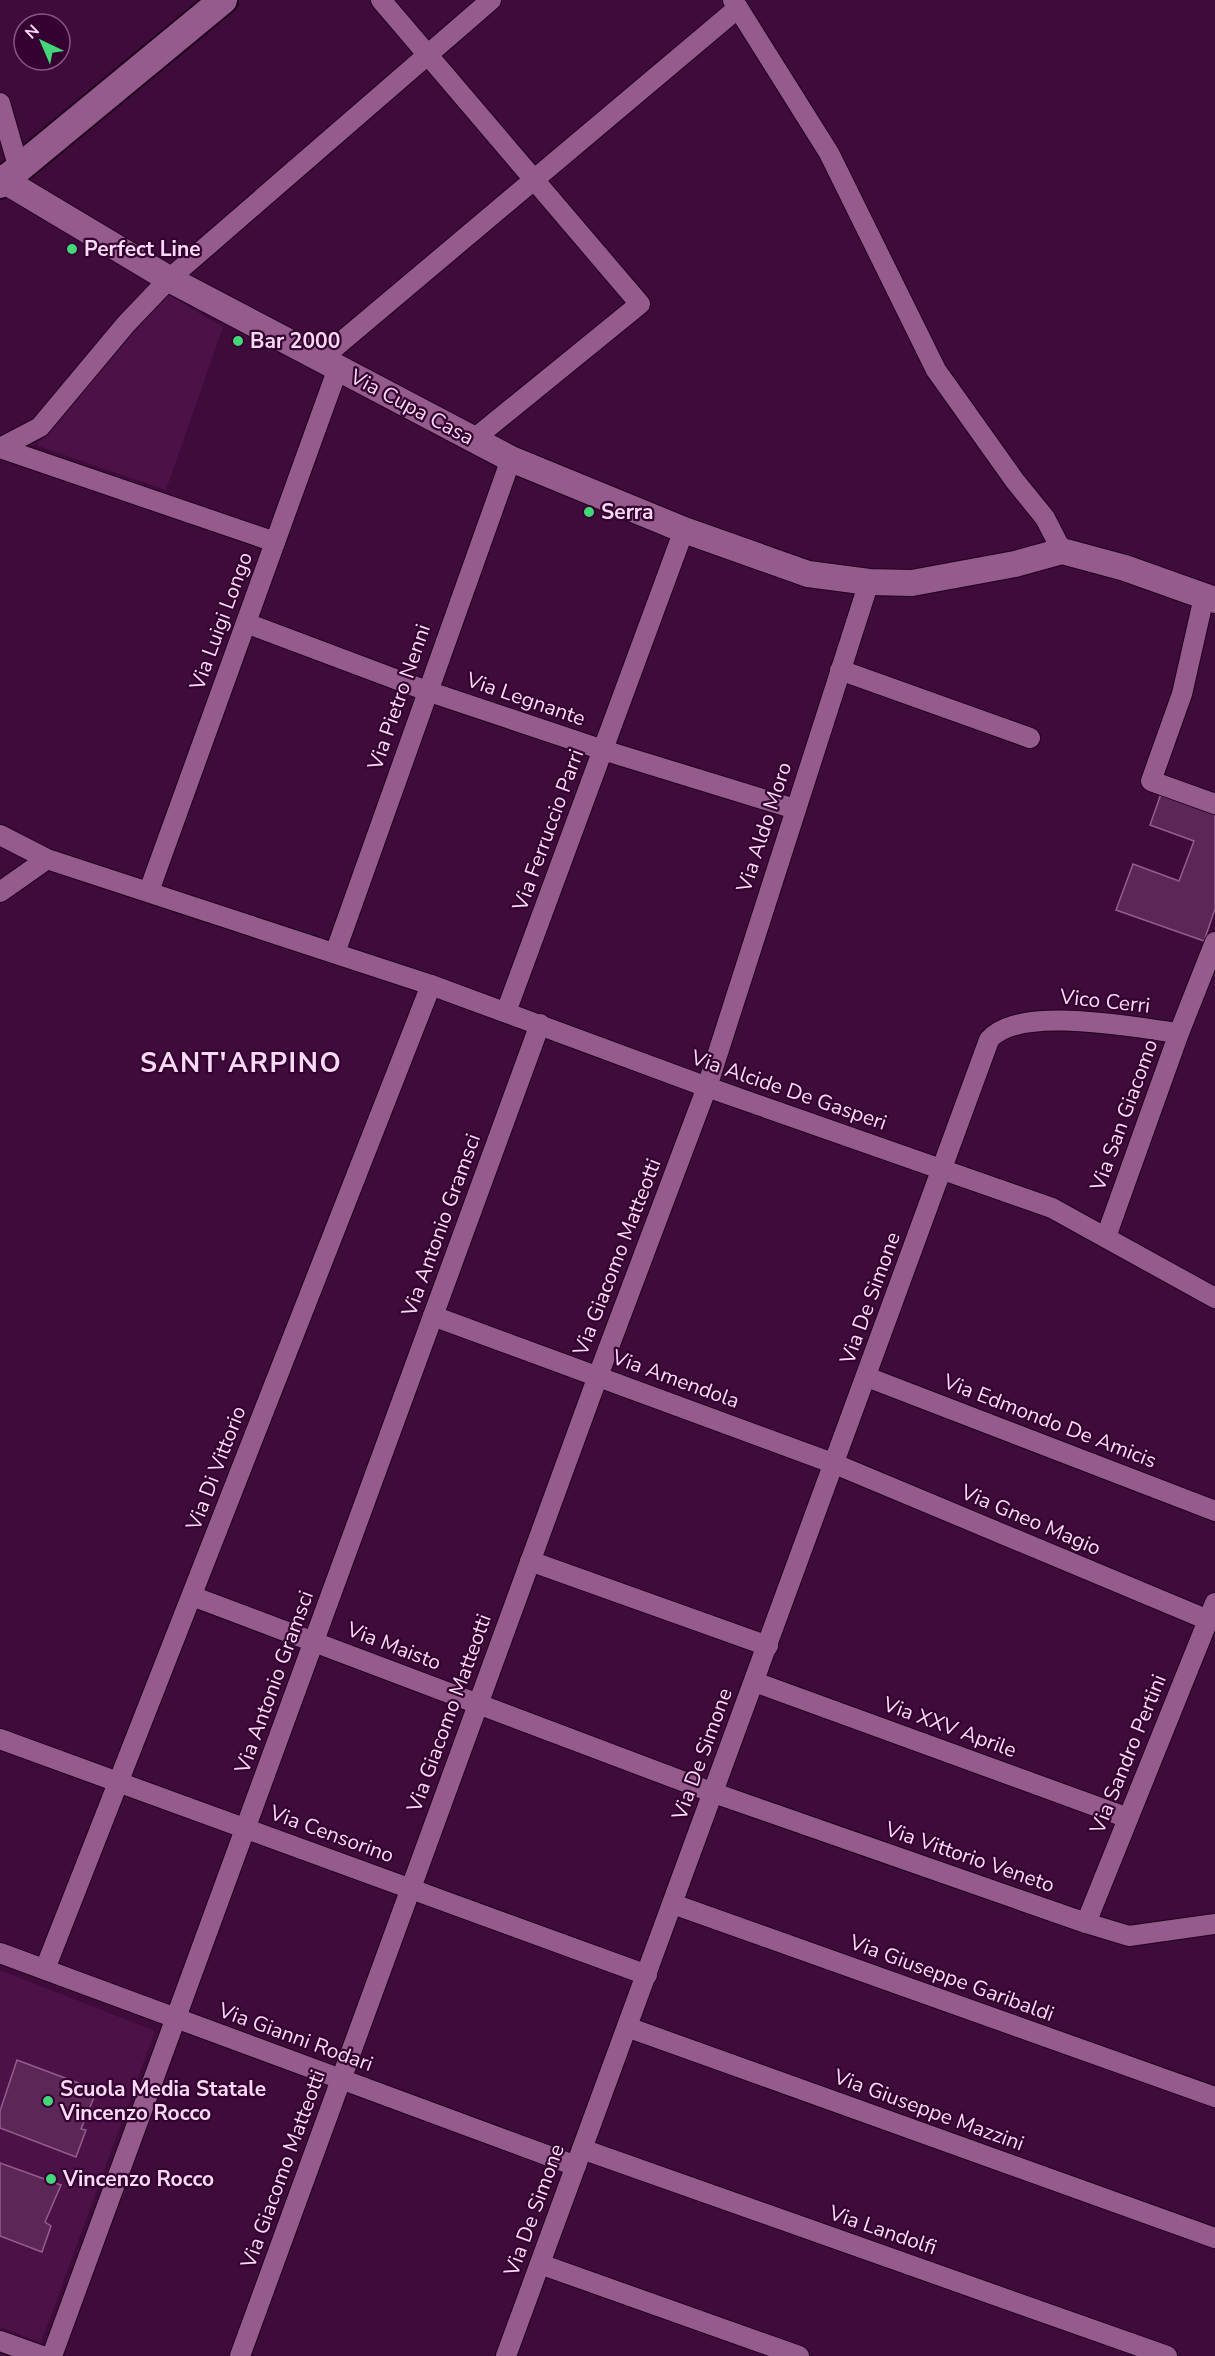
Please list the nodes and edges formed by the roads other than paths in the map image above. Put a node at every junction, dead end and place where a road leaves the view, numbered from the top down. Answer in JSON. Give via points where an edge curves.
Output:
{"nodes":[{"id":1,"x":223,"y":0,"type":"edge"},
{"id":2,"x":381,"y":0,"type":"edge"},
{"id":3,"x":491,"y":0,"type":"edge"},
{"id":4,"x":735,"y":4,"type":"edge"},
{"id":5,"x":428,"y":55,"type":"junction"},
{"id":6,"x":0,"y":103,"type":"edge"},
{"id":7,"x":6,"y":178,"type":"edge"},
{"id":8,"x":534,"y":179,"type":"junction"},
{"id":9,"x":169,"y":279,"type":"junction"},
{"id":10,"x":330,"y":363,"type":"junction"},
{"id":11,"x":474,"y":439,"type":"junction"},
{"id":12,"x":0,"y":448,"type":"edge"},
{"id":13,"x":511,"y":459,"type":"junction"},
{"id":14,"x":684,"y":530,"type":"junction"},
{"id":15,"x":275,"y":542,"type":"junction"},
{"id":16,"x":1062,"y":551,"type":"junction"},
{"id":17,"x":869,"y":582,"type":"junction"},
{"id":18,"x":1209,"y":599,"type":"edge"},
{"id":19,"x":246,"y":623,"type":"junction"},
{"id":20,"x":840,"y":670,"type":"junction"},
{"id":21,"x":427,"y":691,"type":"junction"},
{"id":22,"x":1030,"y":738,"type":"dead end"},
{"id":23,"x":603,"y":750,"type":"junction"},
{"id":24,"x":1215,"y":804,"type":"edge"},
{"id":25,"x":795,"y":809,"type":"junction"},
{"id":26,"x":0,"y":835,"type":"edge"},
{"id":27,"x":47,"y":859,"type":"junction"},
{"id":28,"x":148,"y":891,"type":"junction"},
{"id":29,"x":0,"y":892,"type":"edge"},
{"id":30,"x":1215,"y":942,"type":"edge"},
{"id":31,"x":335,"y":953,"type":"junction"},
{"id":32,"x":431,"y":985,"type":"junction"},
{"id":33,"x":506,"y":1012,"type":"junction"},
{"id":34,"x":540,"y":1024,"type":"junction"},
{"id":35,"x":1179,"y":1033,"type":"junction"},
{"id":36,"x":707,"y":1087,"type":"junction"},
{"id":37,"x":944,"y":1169,"type":"junction"},
{"id":38,"x":1106,"y":1237,"type":"junction"},
{"id":39,"x":1215,"y":1298,"type":"edge"},
{"id":40,"x":433,"y":1316,"type":"junction"},
{"id":41,"x":598,"y":1376,"type":"junction"},
{"id":42,"x":867,"y":1377,"type":"junction"},
{"id":43,"x":835,"y":1464,"type":"junction"},
{"id":44,"x":1215,"y":1511,"type":"edge"},
{"id":45,"x":530,"y":1561,"type":"junction"},
{"id":46,"x":192,"y":1596,"type":"junction"},
{"id":47,"x":1212,"y":1612,"type":"edge"},
{"id":48,"x":314,"y":1642,"type":"junction"},
{"id":49,"x":768,"y":1646,"type":"junction"},
{"id":50,"x":755,"y":1682,"type":"junction"},
{"id":51,"x":478,"y":1704,"type":"junction"},
{"id":52,"x":0,"y":1739,"type":"edge"},
{"id":53,"x":118,"y":1782,"type":"junction"},
{"id":54,"x":714,"y":1793,"type":"junction"},
{"id":55,"x":1128,"y":1818,"type":"junction"},
{"id":56,"x":245,"y":1829,"type":"junction"},
{"id":57,"x":411,"y":1889,"type":"junction"},
{"id":58,"x":673,"y":1904,"type":"junction"},
{"id":59,"x":1086,"y":1923,"type":"junction"},
{"id":60,"x":1215,"y":1924,"type":"edge"},
{"id":61,"x":0,"y":1953,"type":"edge"},
{"id":62,"x":45,"y":1969,"type":"junction"},
{"id":63,"x":647,"y":1975,"type":"junction"},
{"id":64,"x":176,"y":2018,"type":"junction"},
{"id":65,"x":627,"y":2027,"type":"junction"},
{"id":66,"x":341,"y":2079,"type":"junction"},
{"id":67,"x":1215,"y":2097,"type":"edge"},
{"id":68,"x":579,"y":2158,"type":"junction"},
{"id":69,"x":1215,"y":2238,"type":"edge"},
{"id":70,"x":540,"y":2264,"type":"junction"},
{"id":71,"x":0,"y":2341,"type":"edge"},
{"id":72,"x":42,"y":2356,"type":"edge"},
{"id":73,"x":52,"y":2356,"type":"edge"},
{"id":74,"x":240,"y":2356,"type":"edge"},
{"id":75,"x":506,"y":2356,"type":"edge"},
{"id":76,"x":799,"y":2356,"type":"edge"},
{"id":77,"x":1167,"y":2356,"type":"edge"}],
"edges":[{"from":1,"to":7,"type":"main road"},
{"from":2,"to":5,"type":"street"},
{"from":3,"to":5,"type":"street"},
{"from":4,"to":8,"type":"street"},
{"from":4,"to":16,"type":"street","via":[[829,153],[936,370],[1045,518]]},
{"from":5,"to":8,"type":"street"},
{"from":5,"to":9,"type":"street"},
{"from":6,"to":7,"type":"street"},
{"from":7,"to":9,"type":"street","name":"Via Cupa Casa"},
{"from":8,"to":10,"type":"street"},
{"from":8,"to":11,"type":"street","via":[[640,304]]},
{"from":9,"to":10,"type":"street","name":"Via Cupa Casa"},
{"from":9,"to":12,"type":"street","via":[[40,427]]},
{"from":10,"to":11,"type":"street","name":"Via Cupa Casa"},
{"from":10,"to":15,"type":"street","name":"Via Luigi Longo"},
{"from":11,"to":13,"type":"street","name":"Via Cupa Casa"},
{"from":12,"to":15,"type":"street"},
{"from":13,"to":14,"type":"street","name":"Via Cupa Casa"},
{"from":13,"to":21,"type":"street","name":"Via Pietro Nenni"},
{"from":14,"to":17,"type":"street","name":"Via Cupa Casa","via":[[807,574]]},
{"from":14,"to":23,"type":"street","name":"Via Ferruccio Parri"},
{"from":15,"to":19,"type":"street","name":"Via Luigi Longo"},
{"from":16,"to":17,"type":"street","name":"Via Cupa Casa","via":[[912,584]]},
{"from":16,"to":18,"type":"street","via":[[1125,568]]},
{"from":17,"to":20,"type":"street","name":"Via Aldo Moro"},
{"from":18,"to":24,"type":"street","via":[[1182,694],[1151,781]]},
{"from":19,"to":21,"type":"street","name":"Via Legnante"},
{"from":19,"to":28,"type":"street","name":"Via Luigi Longo"},
{"from":20,"to":22,"type":"street"},
{"from":20,"to":25,"type":"street","name":"Via Aldo Moro"},
{"from":21,"to":23,"type":"street","name":"Via Legnante"},
{"from":21,"to":31,"type":"street","name":"Via Pietro Nenni"},
{"from":23,"to":25,"type":"street","name":"Via Legnante"},
{"from":23,"to":33,"type":"street","name":"Via Ferruccio Parri"},
{"from":25,"to":36,"type":"street","name":"Via Aldo Moro"},
{"from":26,"to":27,"type":"street","name":"Via Alcide De Gasperi"},
{"from":27,"to":28,"type":"street","name":"Via Alcide De Gasperi"},
{"from":27,"to":29,"type":"street"},
{"from":28,"to":31,"type":"street","name":"Via Alcide De Gasperi"},
{"from":30,"to":35,"type":"street","name":"Via San Giacomo"},
{"from":31,"to":32,"type":"street","name":"Via Alcide De Gasperi"},
{"from":32,"to":33,"type":"street","name":"Via Alcide De Gasperi"},
{"from":32,"to":46,"type":"street","name":"Via Di Vittorio"},
{"from":33,"to":34,"type":"street","name":"Via Alcide De Gasperi"},
{"from":34,"to":36,"type":"street","name":"Via Alcide De Gasperi"},
{"from":34,"to":40,"type":"street","name":"Via Antonio Gramsci"},
{"from":35,"to":37,"type":"street","name":"Vico Cerri","via":[[1068,1019],[995,1033],[989,1040]]},
{"from":35,"to":38,"type":"street","name":"Via San Giacomo"},
{"from":36,"to":37,"type":"street","name":"Via Alcide De Gasperi"},
{"from":36,"to":41,"type":"street","name":"Via Giacomo Matteotti"},
{"from":37,"to":38,"type":"street","name":"Via Alcide De Gasperi","via":[[1052,1208]]},
{"from":37,"to":42,"type":"street","name":"Via De Simone"},
{"from":38,"to":39,"type":"street","name":"Via Alcide De Gasperi"},
{"from":40,"to":41,"type":"street","name":"Via Amendola"},
{"from":40,"to":48,"type":"street","name":"Via Antonio Gramsci"},
{"from":41,"to":43,"type":"street","name":"Via Amendola"},
{"from":41,"to":45,"type":"street","name":"Via Giacomo Matteotti"},
{"from":42,"to":43,"type":"street","name":"Via De Simone"},
{"from":42,"to":44,"type":"street","name":"Via Edmondo De Amicis"},
{"from":43,"to":47,"type":"street","name":"Via Gneo Magio"},
{"from":43,"to":49,"type":"street","name":"Via De Simone"},
{"from":45,"to":49,"type":"street"},
{"from":45,"to":51,"type":"street","name":"Via Giacomo Matteotti"},
{"from":46,"to":48,"type":"street","name":"Via Maisto"},
{"from":46,"to":53,"type":"street","name":"Via Di Vittorio"},
{"from":47,"to":55,"type":"street","name":"Via Sandro Pertini"},
{"from":48,"to":51,"type":"street","name":"Via Maisto"},
{"from":48,"to":56,"type":"street","name":"Via Antonio Gramsci"},
{"from":49,"to":50,"type":"street","name":"Via De Simone"},
{"from":50,"to":54,"type":"street","name":"Via De Simone"},
{"from":50,"to":55,"type":"street","name":"Via XXV Aprile"},
{"from":51,"to":54,"type":"street","name":"Via Maisto"},
{"from":51,"to":57,"type":"street","name":"Via Giacomo Matteotti"},
{"from":52,"to":53,"type":"street","name":"Via Censorino"},
{"from":53,"to":56,"type":"street","name":"Via Censorino"},
{"from":53,"to":62,"type":"street","name":"Via Di Vittorio"},
{"from":54,"to":58,"type":"street","name":"Via De Simone"},
{"from":54,"to":59,"type":"street","name":"Via Vittorio Veneto"},
{"from":55,"to":59,"type":"street","name":"Via Sandro Pertini"},
{"from":56,"to":57,"type":"street","name":"Via Censorino"},
{"from":56,"to":64,"type":"street","name":"Via Antonio Gramsci"},
{"from":57,"to":63,"type":"street","name":"Via Censorino"},
{"from":57,"to":66,"type":"street","name":"Via Giacomo Matteotti"},
{"from":58,"to":63,"type":"street","name":"Via De Simone"},
{"from":58,"to":67,"type":"street","name":"Via Giuseppe Garibaldi"},
{"from":59,"to":60,"type":"street","name":"Via Vittorio Veneto","via":[[1129,1936]]},
{"from":61,"to":62,"type":"street","name":"Via Gianni Rodari"},
{"from":62,"to":64,"type":"street","name":"Via Gianni Rodari"},
{"from":63,"to":65,"type":"street","name":"Via De Simone"},
{"from":64,"to":66,"type":"street","name":"Via Gianni Rodari"},
{"from":64,"to":73,"type":"street","name":"Via Antonio Gramsci"},
{"from":65,"to":68,"type":"street","name":"Via De Simone"},
{"from":65,"to":69,"type":"street","name":"Via Giuseppe Mazzini"},
{"from":66,"to":68,"type":"street","name":"Via Gianni Rodari"},
{"from":66,"to":74,"type":"street","name":"Via Giacomo Matteotti"},
{"from":68,"to":70,"type":"street","name":"Via De Simone"},
{"from":68,"to":77,"type":"street","name":"Via Landolfi"},
{"from":70,"to":75,"type":"street","name":"Via De Simone"},
{"from":70,"to":76,"type":"street"},
{"from":71,"to":72,"type":"street"}]}
